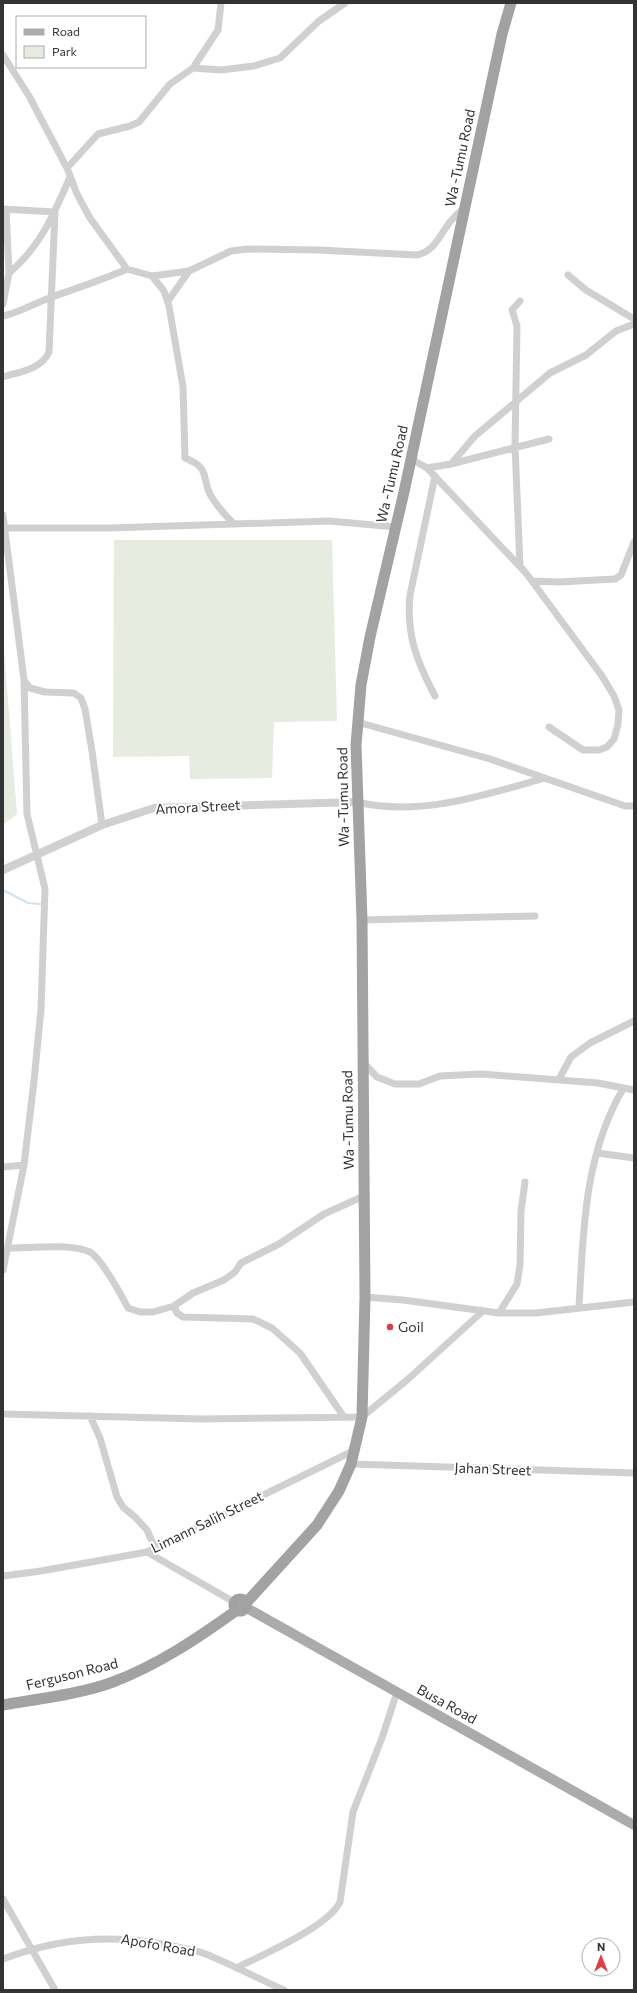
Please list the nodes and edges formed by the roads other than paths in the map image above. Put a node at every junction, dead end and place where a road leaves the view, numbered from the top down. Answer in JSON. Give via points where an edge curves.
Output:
{"nodes":[{"id":1,"x":221,"y":3,"type":"edge"},
{"id":2,"x":346,"y":3,"type":"edge"},
{"id":3,"x":511,"y":3,"type":"edge"},
{"id":4,"x":3,"y":54,"type":"edge"},
{"id":5,"x":193,"y":68,"type":"junction"},
{"id":6,"x":67,"y":168,"type":"junction"},
{"id":7,"x":70,"y":177,"type":"junction"},
{"id":8,"x":465,"y":206,"type":"junction"},
{"id":9,"x":5,"y":209,"type":"edge"},
{"id":10,"x":55,"y":212,"type":"junction"},
{"id":11,"x":127,"y":269,"type":"junction"},
{"id":12,"x":189,"y":271,"type":"junction"},
{"id":13,"x":9,"y":273,"type":"junction"},
{"id":14,"x":568,"y":275,"type":"dead end"},
{"id":15,"x":152,"y":276,"type":"junction"},
{"id":16,"x":52,"y":297,"type":"junction"},
{"id":17,"x":168,"y":301,"type":"junction"},
{"id":18,"x":520,"y":301,"type":"dead end"},
{"id":19,"x":3,"y":304,"type":"edge"},
{"id":20,"x":3,"y":316,"type":"edge"},
{"id":21,"x":634,"y":319,"type":"edge"},
{"id":22,"x":634,"y":324,"type":"edge"},
{"id":23,"x":3,"y":377,"type":"edge"},
{"id":24,"x":516,"y":401,"type":"junction"},
{"id":25,"x":549,"y":440,"type":"dead end"},
{"id":26,"x":516,"y":448,"type":"junction"},
{"id":27,"x":411,"y":459,"type":"junction"},
{"id":28,"x":451,"y":464,"type":"junction"},
{"id":29,"x":427,"y":468,"type":"junction"},
{"id":30,"x":435,"y":476,"type":"junction"},
{"id":31,"x":3,"y":515,"type":"edge"},
{"id":32,"x":233,"y":523,"type":"junction"},
{"id":33,"x":396,"y":527,"type":"junction"},
{"id":34,"x":4,"y":528,"type":"junction"},
{"id":35,"x":634,"y":542,"type":"edge"},
{"id":36,"x":520,"y":566,"type":"junction"},
{"id":37,"x":532,"y":580,"type":"junction"},
{"id":38,"x":24,"y":680,"type":"junction"},
{"id":39,"x":435,"y":696,"type":"dead end"},
{"id":40,"x":358,"y":722,"type":"junction"},
{"id":41,"x":549,"y":727,"type":"dead end"},
{"id":42,"x":545,"y":778,"type":"junction"},
{"id":43,"x":357,"y":802,"type":"junction"},
{"id":44,"x":634,"y":806,"type":"edge"},
{"id":45,"x":102,"y":825,"type":"junction"},
{"id":46,"x":38,"y":854,"type":"junction"},
{"id":47,"x":3,"y":870,"type":"edge"},
{"id":48,"x":535,"y":916,"type":"dead end"},
{"id":49,"x":362,"y":920,"type":"junction"},
{"id":50,"x":634,"y":1021,"type":"edge"},
{"id":51,"x":362,"y":1061,"type":"junction"},
{"id":52,"x":559,"y":1079,"type":"junction"},
{"id":53,"x":623,"y":1089,"type":"junction"},
{"id":54,"x":634,"y":1090,"type":"edge"},
{"id":55,"x":597,"y":1152,"type":"junction"},
{"id":56,"x":634,"y":1158,"type":"edge"},
{"id":57,"x":24,"y":1165,"type":"junction"},
{"id":58,"x":3,"y":1167,"type":"edge"},
{"id":59,"x":525,"y":1182,"type":"dead end"},
{"id":60,"x":364,"y":1196,"type":"junction"},
{"id":61,"x":8,"y":1248,"type":"junction"},
{"id":62,"x":3,"y":1270,"type":"edge"},
{"id":63,"x":365,"y":1297,"type":"junction"},
{"id":64,"x":634,"y":1302,"type":"edge"},
{"id":65,"x":174,"y":1306,"type":"junction"},
{"id":66,"x":579,"y":1308,"type":"junction"},
{"id":67,"x":483,"y":1311,"type":"junction"},
{"id":68,"x":500,"y":1313,"type":"junction"},
{"id":69,"x":3,"y":1414,"type":"edge"},
{"id":70,"x":90,"y":1416,"type":"junction"},
{"id":71,"x":344,"y":1417,"type":"junction"},
{"id":72,"x":362,"y":1417,"type":"junction"},
{"id":73,"x":355,"y":1450,"type":"junction"},
{"id":74,"x":351,"y":1464,"type":"junction"},
{"id":75,"x":634,"y":1473,"type":"edge"},
{"id":76,"x":156,"y":1548,"type":"junction"},
{"id":77,"x":148,"y":1552,"type":"junction"},
{"id":78,"x":3,"y":1576,"type":"edge"},
{"id":79,"x":240,"y":1605,"type":"junction"},
{"id":80,"x":396,"y":1692,"type":"junction"},
{"id":81,"x":3,"y":1705,"type":"edge"},
{"id":82,"x":634,"y":1825,"type":"edge"},
{"id":83,"x":3,"y":1899,"type":"edge"},
{"id":84,"x":31,"y":1948,"type":"junction"},
{"id":85,"x":3,"y":1959,"type":"edge"},
{"id":86,"x":236,"y":1968,"type":"junction"},
{"id":87,"x":50,"y":1981,"type":"junction"},
{"id":88,"x":47,"y":1990,"type":"edge"},
{"id":89,"x":55,"y":1990,"type":"edge"},
{"id":90,"x":284,"y":1990,"type":"edge"}],
"edges":[{"from":1,"to":5,"type":"street","via":[[218,30]]},
{"from":2,"to":5,"type":"street","via":[[319,21],[280,58],[254,66],[221,70]]},
{"from":3,"to":8,"type":"highway","name":"Wa -Tumu Road"},
{"from":4,"to":6,"type":"street","via":[[29,96]]},
{"from":5,"to":6,"type":"street","via":[[170,84],[139,122],[98,134]]},
{"from":6,"to":7,"type":"street"},
{"from":7,"to":10,"type":"street"},
{"from":7,"to":11,"type":"street","via":[[90,218]]},
{"from":8,"to":12,"type":"street","via":[[426,253],[417,255],[238,249]]},
{"from":8,"to":27,"type":"highway","name":"Wa -Tumu Road"},
{"from":9,"to":10,"type":"street"},
{"from":9,"to":13,"type":"street"},
{"from":10,"to":13,"type":"street","via":[[38,243],[23,262]]},
{"from":10,"to":16,"type":"street"},
{"from":11,"to":15,"type":"street"},
{"from":11,"to":16,"type":"street","via":[[98,282]]},
{"from":12,"to":15,"type":"street"},
{"from":12,"to":17,"type":"street"},
{"from":13,"to":19,"type":"street"},
{"from":14,"to":21,"type":"street","via":[[586,290]]},
{"from":15,"to":17,"type":"street"},
{"from":16,"to":20,"type":"street"},
{"from":16,"to":23,"type":"street","via":[[50,343],[46,358],[25,372]]},
{"from":17,"to":32,"type":"street","via":[[183,388],[185,458],[198,463],[207,479],[211,495]]},
{"from":18,"to":24,"type":"street","via":[[512,310],[517,326]]},
{"from":22,"to":24,"type":"street","via":[[616,331],[586,355],[550,373]]},
{"from":24,"to":26,"type":"street"},
{"from":24,"to":28,"type":"street","via":[[475,436]]},
{"from":25,"to":26,"type":"street"},
{"from":26,"to":28,"type":"street"},
{"from":26,"to":36,"type":"street"},
{"from":27,"to":29,"type":"street"},
{"from":27,"to":33,"type":"highway","name":"Wa -Tumu Road"},
{"from":28,"to":29,"type":"street"},
{"from":29,"to":30,"type":"street"},
{"from":30,"to":36,"type":"street"},
{"from":30,"to":39,"type":"street","via":[[408,615],[410,633],[421,668]]},
{"from":31,"to":34,"type":"street"},
{"from":32,"to":33,"type":"street","via":[[329,520]]},
{"from":32,"to":34,"type":"street","via":[[110,528]]},
{"from":33,"to":40,"type":"highway","name":"Wa -Tumu Road","via":[[370,637],[361,686]]},
{"from":34,"to":38,"type":"street"},
{"from":35,"to":37,"type":"street","via":[[621,575],[615,579],[559,582]]},
{"from":36,"to":37,"type":"street"},
{"from":37,"to":41,"type":"street","via":[[602,676],[619,710],[614,739],[607,747],[599,750],[583,750]]},
{"from":38,"to":45,"type":"street","via":[[30,688],[45,692],[74,693],[81,698],[92,751]]},
{"from":38,"to":46,"type":"street","via":[[27,814]]},
{"from":40,"to":42,"type":"street","via":[[490,759]]},
{"from":40,"to":43,"type":"highway","name":"Wa -Tumu Road"},
{"from":42,"to":43,"type":"street","via":[[442,804],[404,808]]},
{"from":42,"to":44,"type":"street","via":[[625,806]]},
{"from":43,"to":45,"type":"street","name":"Amora Street","via":[[154,808]]},
{"from":43,"to":49,"type":"highway","name":"Wa -Tumu Road"},
{"from":45,"to":46,"type":"street","name":"Amora Street"},
{"from":46,"to":47,"type":"street","name":"Amora Street"},
{"from":46,"to":57,"type":"street","via":[[45,889],[41,1009]]},
{"from":48,"to":49,"type":"street"},
{"from":49,"to":51,"type":"highway","name":"Wa -Tumu Road"},
{"from":50,"to":52,"type":"street","via":[[590,1043],[571,1057]]},
{"from":51,"to":52,"type":"street","via":[[377,1077],[396,1084],[419,1084],[440,1076],[481,1074]]},
{"from":51,"to":60,"type":"highway","name":"Wa -Tumu Road"},
{"from":52,"to":53,"type":"street","via":[[598,1083]]},
{"from":53,"to":54,"type":"street"},
{"from":53,"to":55,"type":"street","via":[[610,1110]]},
{"from":55,"to":56,"type":"street"},
{"from":55,"to":66,"type":"street","via":[[589,1181]]},
{"from":57,"to":58,"type":"street"},
{"from":57,"to":61,"type":"street"},
{"from":59,"to":68,"type":"street","via":[[517,1284]]},
{"from":60,"to":63,"type":"highway","name":"Wa -Tumu Road"},
{"from":60,"to":65,"type":"street","via":[[324,1214],[279,1244],[241,1263],[235,1272],[224,1280],[193,1293]]},
{"from":61,"to":62,"type":"street"},
{"from":61,"to":65,"type":"street","via":[[81,1249],[92,1253],[104,1267],[128,1308],[140,1312],[153,1312]]},
{"from":63,"to":67,"type":"street"},
{"from":63,"to":72,"type":"highway","name":"Wa -Tumu Road"},
{"from":64,"to":66,"type":"street"},
{"from":65,"to":71,"type":"street","via":[[177,1313],[183,1317],[253,1319],[272,1328],[300,1353]]},
{"from":66,"to":68,"type":"street","via":[[536,1313]]},
{"from":67,"to":68,"type":"street"},
{"from":67,"to":72,"type":"street"},
{"from":69,"to":70,"type":"street"},
{"from":70,"to":71,"type":"street","via":[[202,1419]]},
{"from":70,"to":76,"type":"street","via":[[100,1438],[117,1497],[123,1507],[146,1530]]},
{"from":71,"to":72,"type":"street"},
{"from":72,"to":73,"type":"highway","name":"Wa -Tumu Road"},
{"from":73,"to":74,"type":"highway","name":"Wa -Tumu Road"},
{"from":73,"to":76,"type":"street","name":"Limann Salih Street"},
{"from":74,"to":75,"type":"street","name":"Jahan Street"},
{"from":74,"to":79,"type":"highway","name":"Wa -Tumu Road","via":[[339,1491],[317,1525]]},
{"from":76,"to":77,"type":"street","name":"Limann Salih Street"},
{"from":77,"to":78,"type":"street","name":"Limann Salih Street"},
{"from":77,"to":79,"type":"street"},
{"from":79,"to":80,"type":"main road","name":"Busa Road"},
{"from":79,"to":81,"type":"highway","name":"Ferguson Road","via":[[207,1630],[144,1669],[112,1682]]},
{"from":80,"to":82,"type":"main road","name":"Busa Road"},
{"from":80,"to":86,"type":"street","via":[[382,1738],[353,1812],[337,1909],[305,1932]]},
{"from":83,"to":84,"type":"street"},
{"from":84,"to":85,"type":"street","name":"Apofo Road"},
{"from":84,"to":86,"type":"street","name":"Apofo Road","via":[[118,1938],[154,1942],[202,1953]]},
{"from":84,"to":87,"type":"street"},
{"from":86,"to":90,"type":"street","name":"Apofo Road"},
{"from":87,"to":88,"type":"street"},
{"from":87,"to":89,"type":"street"}]}
